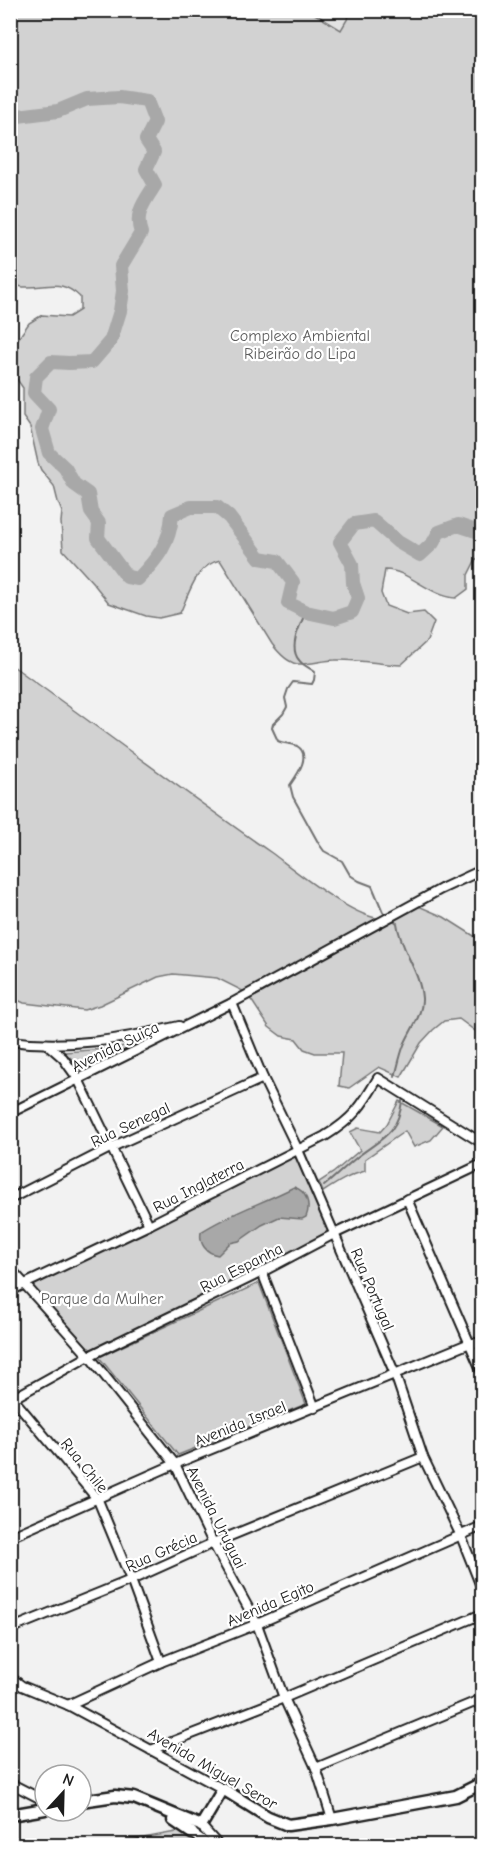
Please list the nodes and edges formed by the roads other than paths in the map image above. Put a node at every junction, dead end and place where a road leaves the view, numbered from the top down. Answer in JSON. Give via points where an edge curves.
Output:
{"nodes":[{"id":1,"x":483,"y":870,"type":"edge"},
{"id":2,"x":232,"y":1003,"type":"junction"},
{"id":3,"x":192,"y":1023,"type":"junction"},
{"id":4,"x":10,"y":1041,"type":"edge"},
{"id":5,"x":47,"y":1044,"type":"junction"},
{"id":6,"x":263,"y":1077,"type":"junction"},
{"id":7,"x":78,"y":1079,"type":"junction"},
{"id":8,"x":10,"y":1113,"type":"edge"},
{"id":9,"x":483,"y":1143,"type":"edge"},
{"id":10,"x":112,"y":1147,"type":"junction"},
{"id":11,"x":298,"y":1150,"type":"junction"},
{"id":12,"x":483,"y":1164,"type":"edge"},
{"id":13,"x":10,"y":1199,"type":"edge"},
{"id":14,"x":408,"y":1200,"type":"junction"},
{"id":15,"x":149,"y":1225,"type":"junction"},
{"id":16,"x":334,"y":1233,"type":"junction"},
{"id":17,"x":10,"y":1268,"type":"edge"},
{"id":18,"x":262,"y":1272,"type":"junction"},
{"id":19,"x":23,"y":1284,"type":"junction"},
{"id":20,"x":10,"y":1291,"type":"edge"},
{"id":21,"x":470,"y":1343,"type":"junction"},
{"id":22,"x":483,"y":1343,"type":"edge"},
{"id":23,"x":88,"y":1356,"type":"junction"},
{"id":24,"x":483,"y":1372,"type":"edge"},
{"id":25,"x":395,"y":1374,"type":"junction"},
{"id":26,"x":12,"y":1398,"type":"edge"},
{"id":27,"x":315,"y":1408,"type":"junction"},
{"id":28,"x":423,"y":1457,"type":"junction"},
{"id":29,"x":175,"y":1464,"type":"junction"},
{"id":30,"x":98,"y":1500,"type":"junction"},
{"id":31,"x":10,"y":1525,"type":"edge"},
{"id":32,"x":483,"y":1526,"type":"edge"},
{"id":33,"x":12,"y":1536,"type":"edge"},
{"id":34,"x":461,"y":1536,"type":"junction"},
{"id":35,"x":213,"y":1543,"type":"junction"},
{"id":36,"x":131,"y":1580,"type":"junction"},
{"id":37,"x":483,"y":1588,"type":"edge"},
{"id":38,"x":483,"y":1614,"type":"edge"},
{"id":39,"x":257,"y":1624,"type":"junction"},
{"id":40,"x":10,"y":1629,"type":"edge"},
{"id":41,"x":161,"y":1662,"type":"junction"},
{"id":42,"x":10,"y":1677,"type":"edge"},
{"id":43,"x":284,"y":1698,"type":"junction"},
{"id":44,"x":483,"y":1699,"type":"edge"},
{"id":45,"x":68,"y":1705,"type":"junction"},
{"id":46,"x":151,"y":1750,"type":"junction"},
{"id":47,"x":316,"y":1768,"type":"junction"},
{"id":48,"x":10,"y":1783,"type":"edge"},
{"id":49,"x":483,"y":1784,"type":"edge"},
{"id":50,"x":224,"y":1789,"type":"junction"},
{"id":51,"x":33,"y":1795,"type":"edge"},
{"id":52,"x":93,"y":1799,"type":"edge"},
{"id":53,"x":33,"y":1811,"type":"edge"},
{"id":54,"x":10,"y":1815,"type":"edge"},
{"id":55,"x":332,"y":1819,"type":"junction"},
{"id":56,"x":198,"y":1829,"type":"junction"},
{"id":57,"x":210,"y":1845,"type":"edge"},
{"id":58,"x":219,"y":1845,"type":"edge"}],
"edges":[{"from":1,"to":2,"type":"street","name":"Avenida Suiça"},
{"from":2,"to":3,"type":"street","name":"Avenida Suiça"},
{"from":2,"to":6,"type":"street","name":"Rua Portugal"},
{"from":3,"to":5,"type":"street","via":[[138,1036],[82,1044]]},
{"from":3,"to":7,"type":"street","name":"Avenida Suiça"},
{"from":4,"to":5,"type":"street"},
{"from":5,"to":7,"type":"street"},
{"from":6,"to":10,"type":"street","name":"Rua Senegal"},
{"from":6,"to":11,"type":"street","name":"Rua Portugal"},
{"from":7,"to":8,"type":"street","name":"Avenida Suiça"},
{"from":7,"to":10,"type":"street"},
{"from":9,"to":11,"type":"street","name":"Rua Inglaterra","via":[[378,1078],[358,1111],[342,1125]]},
{"from":10,"to":13,"type":"street","name":"Rua Senegal"},
{"from":10,"to":15,"type":"street"},
{"from":11,"to":15,"type":"street","name":"Rua Inglaterra"},
{"from":11,"to":16,"type":"street","name":"Rua Portugal"},
{"from":12,"to":14,"type":"street","name":"Rua Espanha"},
{"from":14,"to":16,"type":"street","name":"Rua Espanha"},
{"from":14,"to":21,"type":"street"},
{"from":15,"to":19,"type":"street","name":"Rua Inglaterra"},
{"from":16,"to":18,"type":"street","name":"Rua Espanha"},
{"from":16,"to":25,"type":"street","name":"Rua Portugal"},
{"from":17,"to":19,"type":"street","name":"Avenida Uruguai"},
{"from":18,"to":23,"type":"street","name":"Rua Espanha"},
{"from":18,"to":27,"type":"street"},
{"from":19,"to":20,"type":"street","name":"Rua Inglaterra"},
{"from":19,"to":23,"type":"street","name":"Avenida Uruguai"},
{"from":21,"to":22,"type":"street","name":"Avenida Israel"},
{"from":21,"to":24,"type":"street"},
{"from":21,"to":25,"type":"street","name":"Avenida Israel"},
{"from":23,"to":26,"type":"street","name":"Rua Espanha"},
{"from":23,"to":29,"type":"street","name":"Avenida Uruguai"},
{"from":25,"to":27,"type":"street","name":"Avenida Israel"},
{"from":25,"to":28,"type":"street","name":"Rua Portugal"},
{"from":26,"to":30,"type":"street","name":"Rua Chile"},
{"from":27,"to":29,"type":"street","name":"Avenida Israel"},
{"from":28,"to":34,"type":"street","name":"Rua Portugal"},
{"from":28,"to":35,"type":"street","name":"Rua Grécia"},
{"from":29,"to":30,"type":"street","name":"Avenida Israel"},
{"from":29,"to":35,"type":"street","name":"Avenida Uruguai"},
{"from":30,"to":33,"type":"street","name":"Avenida Israel"},
{"from":30,"to":36,"type":"street","name":"Rua Chile"},
{"from":31,"to":33,"type":"street"},
{"from":32,"to":34,"type":"street","name":"Avenida Egito"},
{"from":34,"to":37,"type":"street","name":"Rua Portugal"},
{"from":34,"to":39,"type":"street","name":"Avenida Egito"},
{"from":35,"to":36,"type":"street","name":"Rua Grécia"},
{"from":35,"to":39,"type":"street","name":"Avenida Uruguai"},
{"from":36,"to":40,"type":"street","name":"Rua Grécia"},
{"from":36,"to":41,"type":"street","name":"Rua Chile"},
{"from":38,"to":43,"type":"street"},
{"from":39,"to":41,"type":"street","name":"Avenida Egito"},
{"from":39,"to":43,"type":"street","name":"Avenida Uruguai"},
{"from":41,"to":45,"type":"street","name":"Avenida Egito"},
{"from":42,"to":45,"type":"street","name":"Avenida Miguel Seror"},
{"from":43,"to":46,"type":"street"},
{"from":43,"to":47,"type":"street","name":"Avenida Uruguai"},
{"from":44,"to":47,"type":"street"},
{"from":45,"to":46,"type":"street","name":"Avenida Miguel Seror"},
{"from":46,"to":50,"type":"street","name":"Avenida Miguel Seror"},
{"from":47,"to":55,"type":"street","name":"Avenida Uruguai"},
{"from":48,"to":51,"type":"street"},
{"from":49,"to":55,"type":"street","name":"Avenida Miguel Seror","via":[[456,1796]]},
{"from":50,"to":55,"type":"street","name":"Avenida Miguel Seror","via":[[279,1823]]},
{"from":50,"to":56,"type":"street"},
{"from":52,"to":56,"type":"street","via":[[134,1798]]},
{"from":53,"to":54,"type":"street"},
{"from":56,"to":57,"type":"street"},
{"from":56,"to":58,"type":"street"}]}
